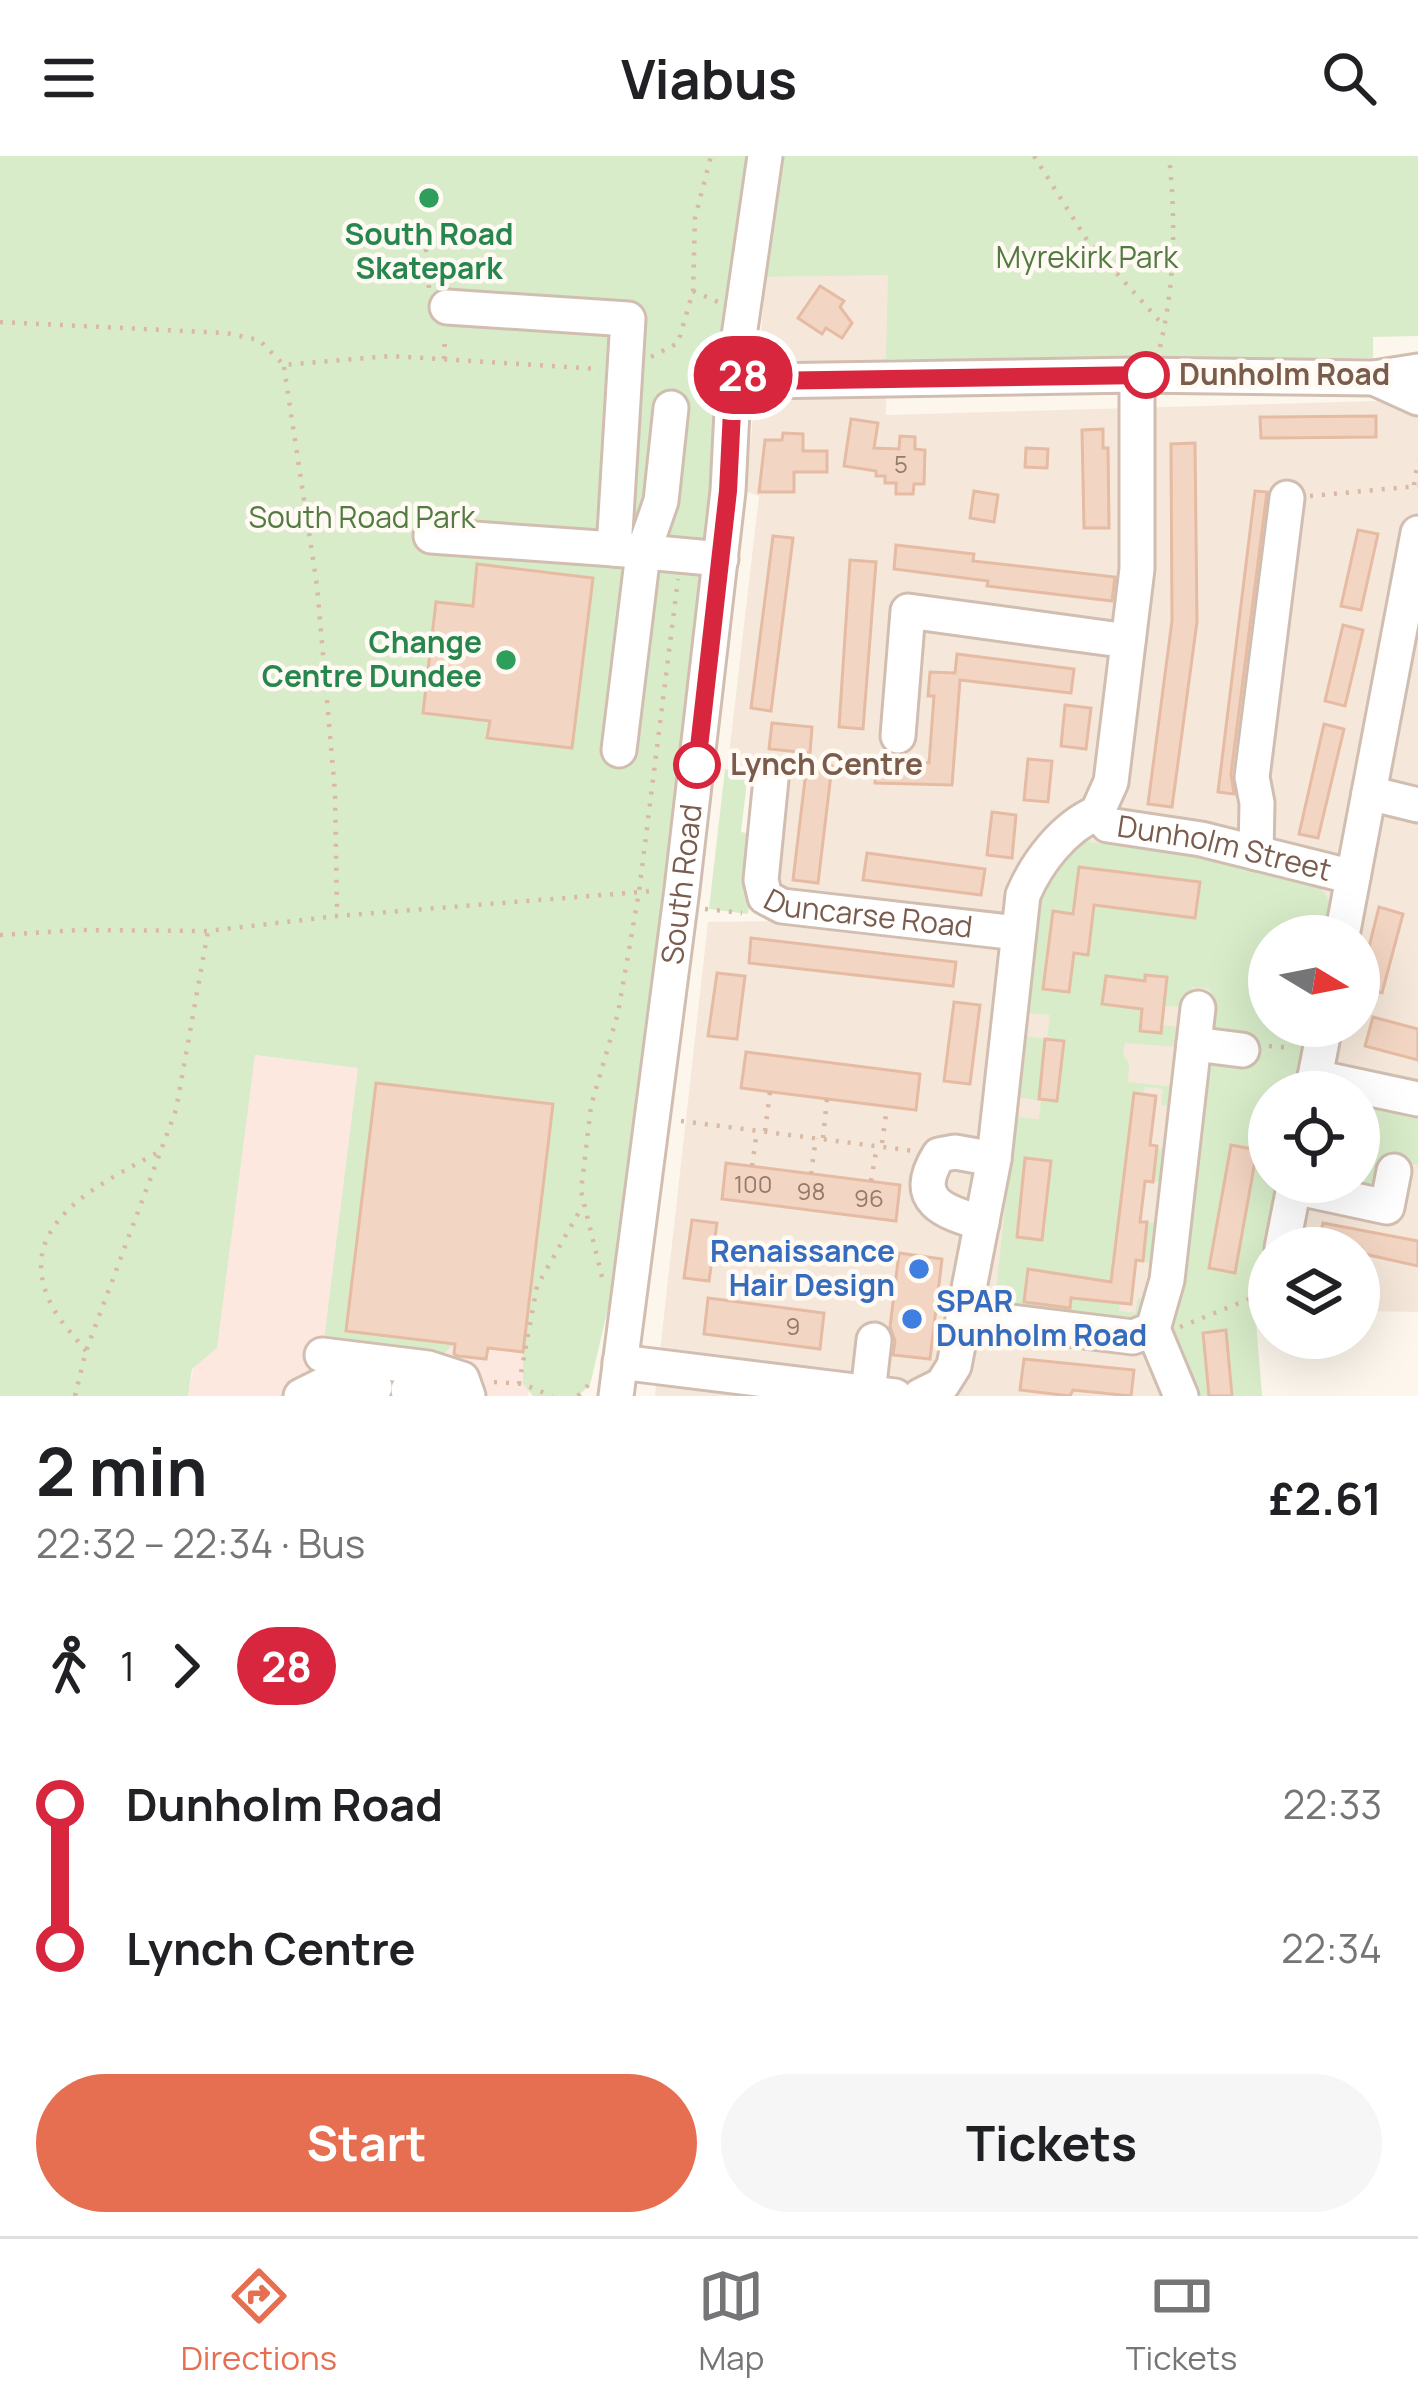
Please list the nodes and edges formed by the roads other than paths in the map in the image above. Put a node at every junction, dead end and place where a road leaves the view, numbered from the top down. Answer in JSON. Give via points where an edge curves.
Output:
{"nodes":[{"id":1,"x":765,"y":156,"type":"edge"},
{"id":2,"x":447,"y":307,"type":"dead end"},
{"id":3,"x":1418,"y":370,"type":"edge"},
{"id":4,"x":734,"y":371,"type":"junction"},
{"id":5,"x":1145,"y":375,"type":"junction"},
{"id":6,"x":1374,"y":378,"type":"junction"},
{"id":7,"x":1418,"y":398,"type":"edge"},
{"id":8,"x":670,"y":408,"type":"dead end"},
{"id":9,"x":1287,"y":498,"type":"road end"},
{"id":10,"x":1418,"y":533,"type":"edge"},
{"id":11,"x":431,"y":536,"type":"dead end"},
{"id":12,"x":628,"y":551,"type":"junction"},
{"id":13,"x":721,"y":559,"type":"junction"},
{"id":14,"x":1127,"y":640,"type":"junction"},
{"id":15,"x":898,"y":736,"type":"dead end"},
{"id":16,"x":619,"y":750,"type":"dead end"},
{"id":17,"x":771,"y":779,"type":"dead end"},
{"id":18,"x":1369,"y":793,"type":"junction"},
{"id":19,"x":1418,"y":805,"type":"edge"},
{"id":20,"x":1097,"y":813,"type":"junction"},
{"id":21,"x":1256,"y":853,"type":"junction"},
{"id":22,"x":1353,"y":877,"type":"junction"},
{"id":23,"x":1346,"y":915,"type":"edge"},
{"id":24,"x":1018,"y":933,"type":"junction"},
{"id":25,"x":1198,"y":1008,"type":"dead end"},
{"id":26,"x":1194,"y":1044,"type":"junction"},
{"id":27,"x":1243,"y":1050,"type":"road end"},
{"id":28,"x":1318,"y":1061,"type":"edge"},
{"id":29,"x":1418,"y":1099,"type":"edge"},
{"id":30,"x":994,"y":1159,"type":"junction"},
{"id":31,"x":1394,"y":1171,"type":"dead end"},
{"id":32,"x":1371,"y":1203,"type":"edge"},
{"id":33,"x":982,"y":1223,"type":"junction"},
{"id":34,"x":962,"y":1311,"type":"junction"},
{"id":35,"x":1153,"y":1329,"type":"junction"},
{"id":36,"x":874,"y":1340,"type":"dead end"},
{"id":37,"x":322,"y":1355,"type":"dead end"},
{"id":38,"x":610,"y":1374,"type":"edge"},
{"id":39,"x":407,"y":1391,"type":"edge"},
{"id":40,"x":937,"y":1392,"type":"edge"},
{"id":41,"x":881,"y":1394,"type":"edge"},
{"id":42,"x":301,"y":1396,"type":"edge"},
{"id":43,"x":468,"y":1396,"type":"edge"},
{"id":44,"x":1181,"y":1396,"type":"edge"}],
"edges":[{"from":1,"to":4,"type":"street","name":"South Road"},
{"from":2,"to":12,"type":"street","via":[[628,319]]},
{"from":3,"to":6,"type":"street"},
{"from":4,"to":5,"type":"street","via":[[757,381]]},
{"from":4,"to":13,"type":"street","name":"South Road"},
{"from":5,"to":6,"type":"street"},
{"from":5,"to":14,"type":"street"},
{"from":6,"to":7,"type":"street"},
{"from":8,"to":12,"type":"street","via":[[661,501]]},
{"from":9,"to":21,"type":"street","via":[[1252,777]]},
{"from":10,"to":18,"type":"street"},
{"from":11,"to":12,"type":"street"},
{"from":12,"to":13,"type":"street"},
{"from":12,"to":16,"type":"street"},
{"from":13,"to":38,"type":"street","name":"South Road","via":[[652,1118]]},
{"from":14,"to":15,"type":"street","via":[[908,611]]},
{"from":14,"to":20,"type":"street","via":[[1112,782]]},
{"from":17,"to":24,"type":"street","name":"Duncarse Road","via":[[765,898]]},
{"from":18,"to":19,"type":"street"},
{"from":18,"to":22,"type":"street"},
{"from":20,"to":21,"type":"street","name":"Dunholm Street","via":[[1108,825]]},
{"from":20,"to":24,"type":"street","via":[[1076,823],[1032,875]]},
{"from":21,"to":22,"type":"street","name":"Dunholm Street"},
{"from":22,"to":23,"type":"street"},
{"from":24,"to":30,"type":"street"},
{"from":25,"to":26,"type":"street"},
{"from":26,"to":27,"type":"street"},
{"from":26,"to":35,"type":"street","via":[[1167,1280]]},
{"from":28,"to":29,"type":"street"},
{"from":30,"to":33,"type":"street"},
{"from":30,"to":33,"type":"street","via":[[955,1152],[939,1155],[931,1168],[928,1192],[937,1207]]},
{"from":31,"to":32,"type":"street","via":[[1387,1207]]},
{"from":33,"to":34,"type":"street"},
{"from":34,"to":35,"type":"street","via":[[1133,1337]]},
{"from":34,"to":40,"type":"street","via":[[954,1366]]},
{"from":35,"to":44,"type":"street"},
{"from":36,"to":41,"type":"street"},
{"from":37,"to":43,"type":"street","via":[[428,1368],[462,1379]]},
{"from":38,"to":41,"type":"street"},
{"from":39,"to":42,"type":"street","via":[[329,1382]]}]}
